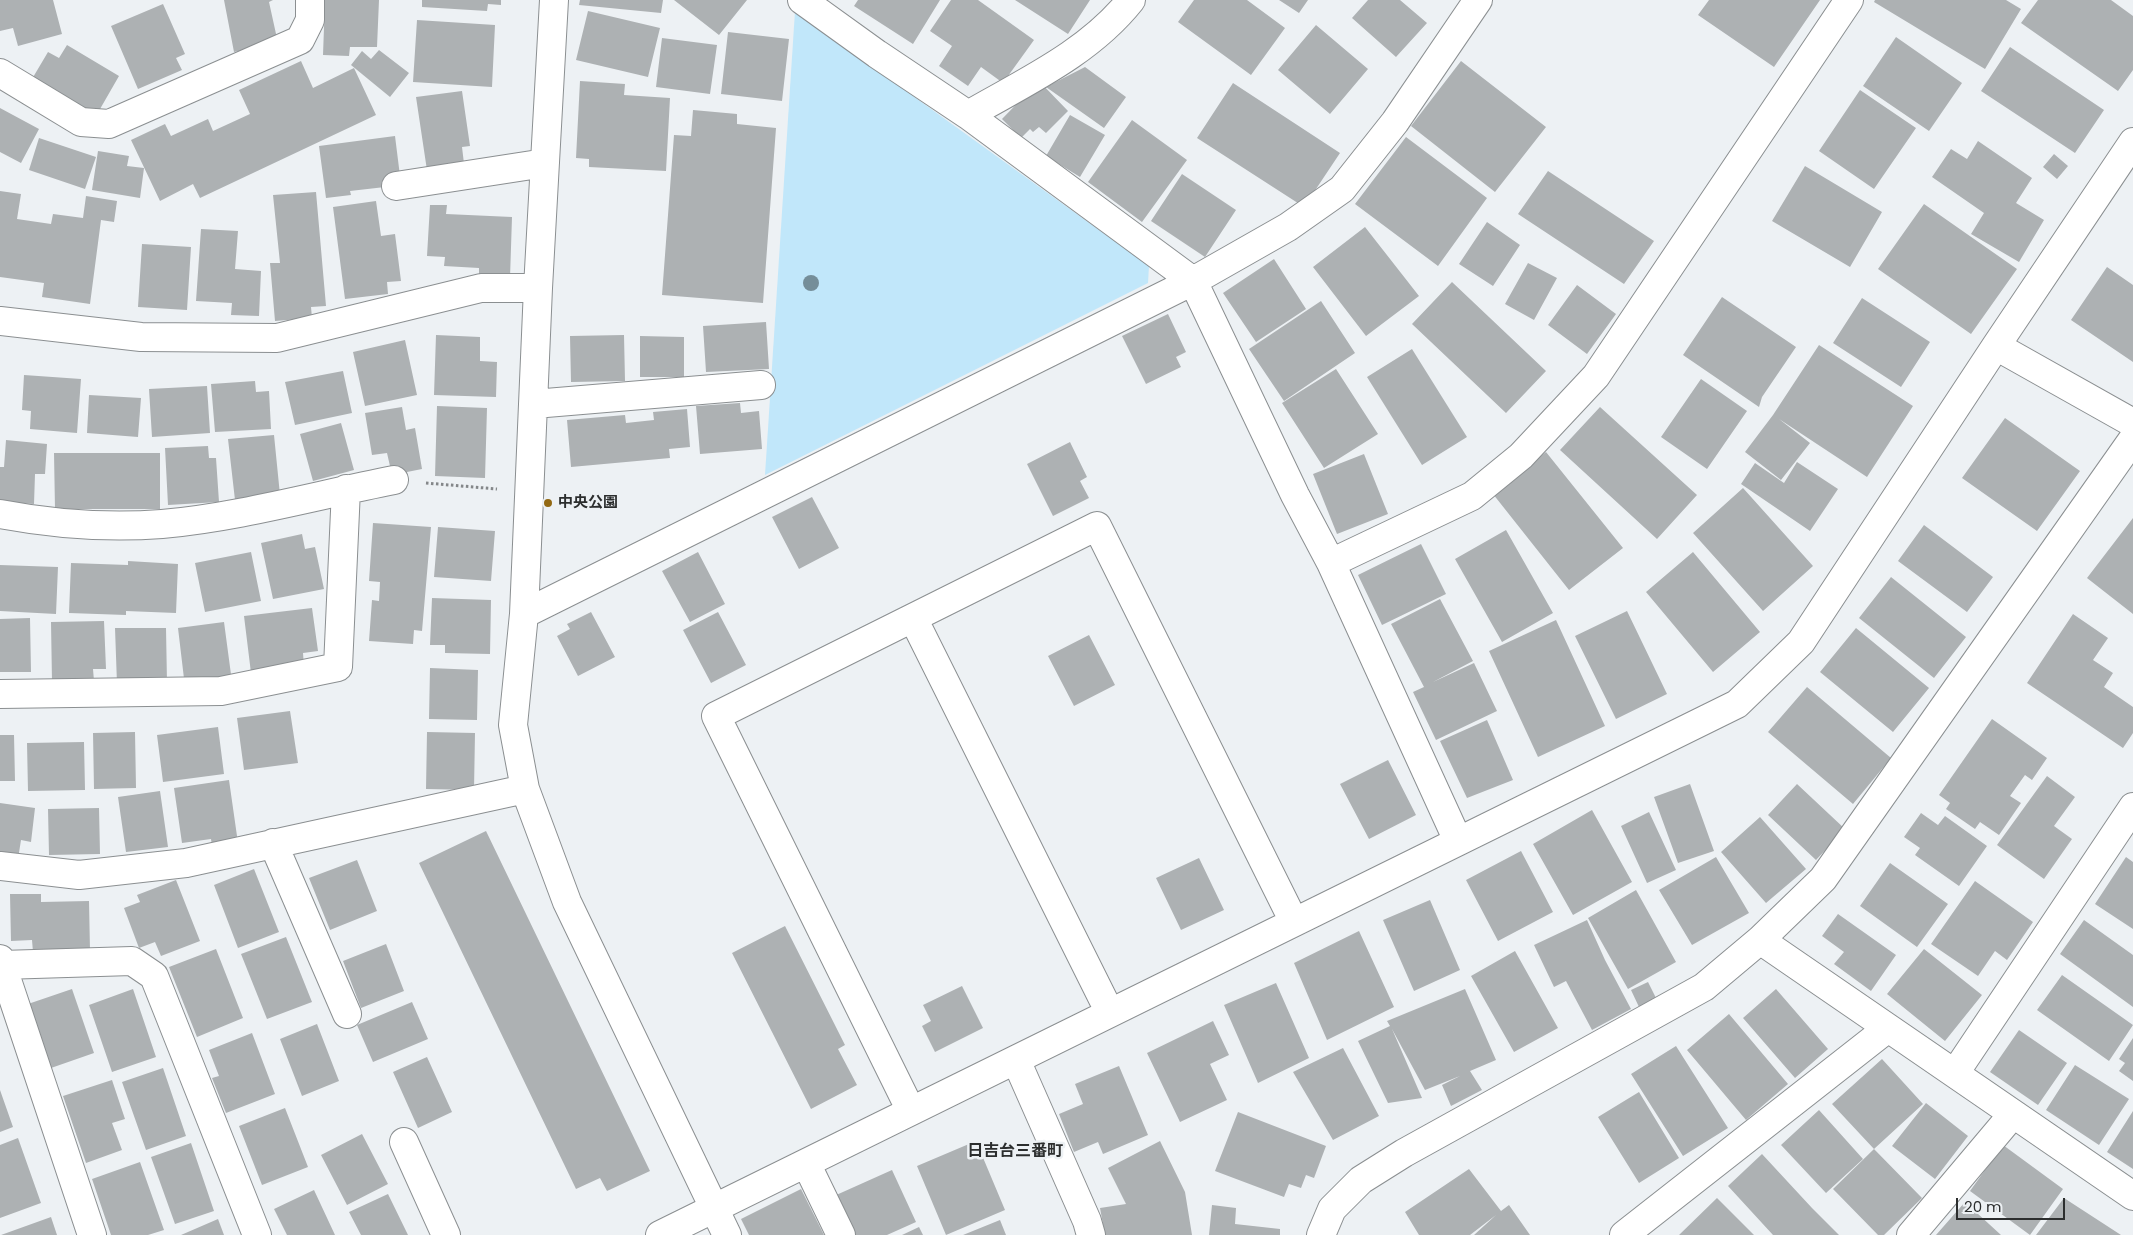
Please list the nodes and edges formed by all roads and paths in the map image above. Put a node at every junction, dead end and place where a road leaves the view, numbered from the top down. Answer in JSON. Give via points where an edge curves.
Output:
{"nodes":[{"id":1,"x":310,"y":0,"type":"edge"},
{"id":2,"x":554,"y":0,"type":"edge"},
{"id":3,"x":802,"y":0,"type":"edge"},
{"id":4,"x":1131,"y":0,"type":"edge"},
{"id":5,"x":1478,"y":0,"type":"edge"},
{"id":6,"x":1849,"y":0,"type":"edge"},
{"id":7,"x":0,"y":73,"type":"edge"},
{"id":8,"x":968,"y":115,"type":"junction"},
{"id":9,"x":2133,"y":142,"type":"edge"},
{"id":10,"x":545,"y":163,"type":"junction"},
{"id":11,"x":396,"y":186,"type":"dead end"},
{"id":12,"x":1193,"y":281,"type":"junction"},
{"id":13,"x":538,"y":288,"type":"junction"},
{"id":14,"x":0,"y":320,"type":"edge"},
{"id":15,"x":1996,"y":346,"type":"junction"},
{"id":16,"x":761,"y":385,"type":"dead end"},
{"id":17,"x":534,"y":404,"type":"junction"},
{"id":18,"x":2133,"y":423,"type":"edge"},
{"id":19,"x":2133,"y":439,"type":"edge"},
{"id":20,"x":394,"y":480,"type":"joint"},
{"id":21,"x":346,"y":490,"type":"junction"},
{"id":22,"x":530,"y":492,"type":"junction"},
{"id":23,"x":0,"y":514,"type":"edge"},
{"id":24,"x":1331,"y":563,"type":"junction"},
{"id":25,"x":524,"y":614,"type":"junction"},
{"id":26,"x":913,"y":618,"type":"junction"},
{"id":27,"x":0,"y":694,"type":"edge"},
{"id":28,"x":525,"y":789,"type":"junction"},
{"id":29,"x":2133,"y":807,"type":"edge"},
{"id":30,"x":1458,"y":841,"type":"junction"},
{"id":31,"x":274,"y":843,"type":"junction"},
{"id":32,"x":0,"y":866,"type":"edge"},
{"id":33,"x":1294,"y":922,"type":"junction"},
{"id":34,"x":1760,"y":940,"type":"junction"},
{"id":35,"x":1,"y":962,"type":"edge"},
{"id":36,"x":1110,"y":1013,"type":"junction"},
{"id":37,"x":347,"y":1014,"type":"dead end"},
{"id":38,"x":1888,"y":1028,"type":"junction"},
{"id":39,"x":1016,"y":1060,"type":"junction"},
{"id":40,"x":1955,"y":1073,"type":"junction"},
{"id":41,"x":911,"y":1111,"type":"junction"},
{"id":42,"x":2013,"y":1114,"type":"junction"},
{"id":43,"x":404,"y":1142,"type":"dead end"},
{"id":44,"x":806,"y":1162,"type":"junction"},
{"id":45,"x":2133,"y":1196,"type":"edge"},
{"id":46,"x":714,"y":1207,"type":"junction"},
{"id":47,"x":92,"y":1235,"type":"edge"},
{"id":48,"x":257,"y":1235,"type":"edge"},
{"id":49,"x":446,"y":1235,"type":"edge"},
{"id":50,"x":660,"y":1235,"type":"edge"},
{"id":51,"x":727,"y":1235,"type":"edge"},
{"id":52,"x":841,"y":1235,"type":"edge"},
{"id":53,"x":1091,"y":1235,"type":"edge"},
{"id":54,"x":1321,"y":1235,"type":"edge"},
{"id":55,"x":1624,"y":1235,"type":"edge"},
{"id":56,"x":1911,"y":1235,"type":"edge"}],
"edges":[{"from":1,"to":7,"type":"street","via":[[310,20],[300,40],[109,124],[81,122]]},
{"from":2,"to":10,"type":"street"},
{"from":3,"to":8,"type":"street"},
{"from":4,"to":8,"type":"street","via":[[1075,53]]},
{"from":5,"to":12,"type":"street","via":[[1395,122],[1342,189],[1288,227]]},
{"from":6,"to":24,"type":"street","via":[[1596,376],[1521,456],[1472,496]]},
{"from":8,"to":12,"type":"street"},
{"from":9,"to":15,"type":"street"},
{"from":10,"to":11,"type":"street"},
{"from":10,"to":13,"type":"street"},
{"from":12,"to":24,"type":"street"},
{"from":12,"to":25,"type":"street"},
{"from":13,"to":14,"type":"street","via":[[481,288],[277,338],[141,337]]},
{"from":13,"to":17,"type":"street"},
{"from":15,"to":18,"type":"street"},
{"from":15,"to":30,"type":"street","via":[[1801,642],[1738,704]]},
{"from":16,"to":17,"type":"street"},
{"from":17,"to":22,"type":"street"},
{"from":19,"to":34,"type":"street","via":[[1823,879]]},
{"from":20,"to":21,"type":"street"},
{"from":20,"to":22,"type":"path"},
{"from":21,"to":23,"type":"street","via":[[258,510],[163,524],[102,526]]},
{"from":21,"to":27,"type":"street","via":[[338,666],[220,691]]},
{"from":22,"to":25,"type":"street"},
{"from":24,"to":30,"type":"street"},
{"from":25,"to":28,"type":"street","via":[[513,725]]},
{"from":26,"to":33,"type":"street","via":[[1097,526]]},
{"from":26,"to":36,"type":"street"},
{"from":26,"to":41,"type":"street","via":[[716,716]]},
{"from":28,"to":31,"type":"street"},
{"from":28,"to":46,"type":"street","via":[[567,902]]},
{"from":29,"to":40,"type":"street"},
{"from":30,"to":33,"type":"street"},
{"from":31,"to":32,"type":"street","via":[[186,863],[79,875]]},
{"from":31,"to":37,"type":"street"},
{"from":33,"to":36,"type":"street"},
{"from":34,"to":38,"type":"street"},
{"from":34,"to":54,"type":"street","via":[[1704,987],[1360,1180],[1332,1209]]},
{"from":35,"to":47,"type":"street"},
{"from":35,"to":48,"type":"street","via":[[132,961],[154,976]]},
{"from":36,"to":39,"type":"street"},
{"from":38,"to":40,"type":"street"},
{"from":38,"to":55,"type":"street"},
{"from":39,"to":41,"type":"street"},
{"from":39,"to":53,"type":"street"},
{"from":40,"to":42,"type":"street"},
{"from":41,"to":44,"type":"street"},
{"from":42,"to":45,"type":"street"},
{"from":42,"to":56,"type":"street"},
{"from":43,"to":49,"type":"street"},
{"from":44,"to":46,"type":"street"},
{"from":44,"to":52,"type":"street"},
{"from":46,"to":50,"type":"street"},
{"from":46,"to":51,"type":"street"}]}
